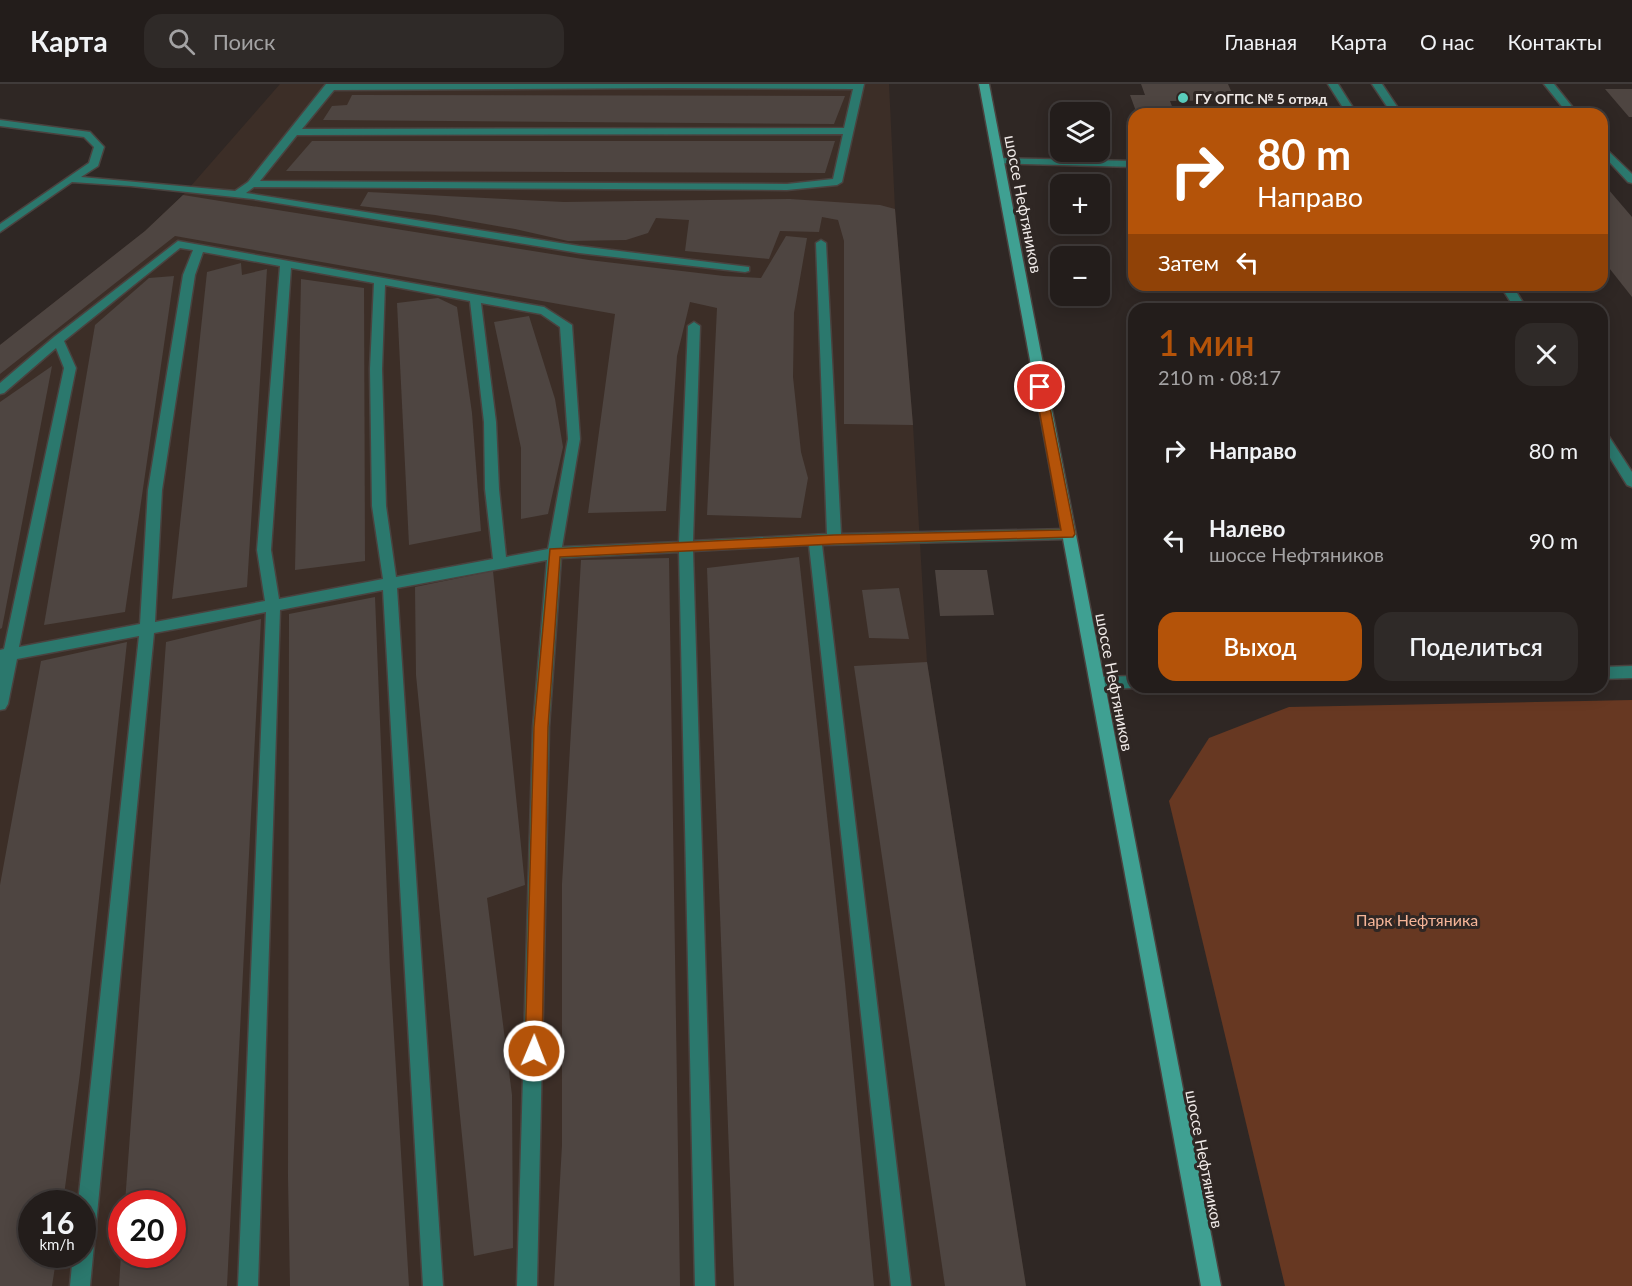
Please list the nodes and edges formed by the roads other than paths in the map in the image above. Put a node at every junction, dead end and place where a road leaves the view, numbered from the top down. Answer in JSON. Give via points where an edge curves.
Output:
{"nodes":[{"id":1,"x":984,"y":84,"type":"edge"},
{"id":2,"x":1333,"y":84,"type":"edge"},
{"id":3,"x":1377,"y":84,"type":"edge"},
{"id":4,"x":1549,"y":84,"type":"edge"},
{"id":5,"x":406,"y":85,"type":"edge"},
{"id":6,"x":859,"y":85,"type":"edge"},
{"id":7,"x":331,"y":86,"type":"edge"},
{"id":8,"x":1348,"y":108,"type":"edge"},
{"id":9,"x":1392,"y":108,"type":"edge"},
{"id":10,"x":1568,"y":108,"type":"edge"},
{"id":11,"x":0,"y":123,"type":"edge"},
{"id":12,"x":849,"y":131,"type":"junction"},
{"id":13,"x":296,"y":132,"type":"junction"},
{"id":14,"x":1608,"y":154,"type":"edge"},
{"id":15,"x":998,"y":161,"type":"junction"},
{"id":16,"x":1128,"y":164,"type":"edge"},
{"id":17,"x":70,"y":179,"type":"junction"},
{"id":18,"x":1632,"y":180,"type":"edge"},
{"id":19,"x":252,"y":184,"type":"junction"},
{"id":20,"x":236,"y":195,"type":"junction"},
{"id":21,"x":0,"y":229,"type":"edge"},
{"id":22,"x":821,"y":243,"type":"dead end"},
{"id":23,"x":199,"y":248,"type":"junction"},
{"id":24,"x":286,"y":264,"type":"junction"},
{"id":25,"x":745,"y":269,"type":"dead end"},
{"id":26,"x":380,"y":282,"type":"junction"},
{"id":27,"x":475,"y":299,"type":"junction"},
{"id":28,"x":694,"y":326,"type":"dead end"},
{"id":29,"x":58,"y":340,"type":"junction"},
{"id":30,"x":0,"y":390,"type":"edge"},
{"id":31,"x":1608,"y":444,"type":"edge"},
{"id":32,"x":1631,"y":480,"type":"edge"},
{"id":33,"x":1068,"y":534,"type":"junction"},
{"id":34,"x":834,"y":539,"type":"junction"},
{"id":35,"x":815,"y":540,"type":"junction"},
{"id":36,"x":686,"y":546,"type":"junction"},
{"id":37,"x":554,"y":553,"type":"junction"},
{"id":38,"x":500,"y":563,"type":"junction"},
{"id":39,"x":390,"y":583,"type":"junction"},
{"id":40,"x":273,"y":605,"type":"junction"},
{"id":41,"x":147,"y":629,"type":"junction"},
{"id":42,"x":5,"y":656,"type":"edge"},
{"id":43,"x":1632,"y":672,"type":"edge"},
{"id":44,"x":1608,"y":673,"type":"edge"},
{"id":45,"x":1128,"y":682,"type":"edge"},
{"id":46,"x":1098,"y":683,"type":"junction"},
{"id":47,"x":0,"y":704,"type":"edge"},
{"id":48,"x":80,"y":1286,"type":"edge"},
{"id":49,"x":248,"y":1286,"type":"edge"},
{"id":50,"x":433,"y":1286,"type":"edge"},
{"id":51,"x":527,"y":1286,"type":"edge"},
{"id":52,"x":705,"y":1286,"type":"edge"},
{"id":53,"x":901,"y":1286,"type":"edge"},
{"id":54,"x":1211,"y":1286,"type":"edge"}],
"edges":[{"from":1,"to":15,"type":"main road","name":"шоссе Нефтяников"},
{"from":2,"to":8,"type":"street"},
{"from":3,"to":9,"type":"street"},
{"from":4,"to":10,"type":"street"},
{"from":5,"to":6,"type":"street"},
{"from":5,"to":7,"type":"street"},
{"from":6,"to":12,"type":"street"},
{"from":7,"to":13,"type":"street"},
{"from":11,"to":17,"type":"street","via":[[87,134],[99,147],[94,164]]},
{"from":12,"to":13,"type":"street"},
{"from":12,"to":19,"type":"street","via":[[837,182],[787,187]]},
{"from":13,"to":19,"type":"street"},
{"from":14,"to":18,"type":"street"},
{"from":15,"to":16,"type":"street"},
{"from":15,"to":33,"type":"main road","name":"шоссе Нефтяников"},
{"from":17,"to":20,"type":"street"},
{"from":17,"to":21,"type":"street"},
{"from":19,"to":20,"type":"street"},
{"from":20,"to":25,"type":"street","via":[[325,206],[558,246]]},
{"from":22,"to":34,"type":"street"},
{"from":23,"to":24,"type":"street"},
{"from":23,"to":29,"type":"street","via":[[178,244]]},
{"from":23,"to":41,"type":"street","via":[[189,275],[155,490]]},
{"from":24,"to":26,"type":"street"},
{"from":24,"to":40,"type":"street","via":[[264,550]]},
{"from":26,"to":27,"type":"street"},
{"from":26,"to":39,"type":"street","via":[[376,369],[379,506]]},
{"from":27,"to":37,"type":"street","via":[[544,311],[566,325],[574,438]]},
{"from":27,"to":38,"type":"street","via":[[490,422]]},
{"from":28,"to":36,"type":"street"},
{"from":29,"to":30,"type":"street"},
{"from":29,"to":42,"type":"street","via":[[70,368]]},
{"from":31,"to":32,"type":"street"},
{"from":33,"to":34,"type":"street"},
{"from":33,"to":46,"type":"main road","name":"шоссе Нефтяников"},
{"from":34,"to":35,"type":"street"},
{"from":35,"to":36,"type":"street"},
{"from":35,"to":53,"type":"street"},
{"from":36,"to":37,"type":"street"},
{"from":36,"to":52,"type":"street"},
{"from":37,"to":38,"type":"street"},
{"from":37,"to":51,"type":"street","via":[[541,727]]},
{"from":38,"to":39,"type":"street"},
{"from":39,"to":40,"type":"street"},
{"from":39,"to":50,"type":"street"},
{"from":40,"to":41,"type":"street"},
{"from":40,"to":49,"type":"street"},
{"from":41,"to":42,"type":"street"},
{"from":41,"to":48,"type":"street"},
{"from":42,"to":47,"type":"street"},
{"from":43,"to":44,"type":"street"},
{"from":45,"to":46,"type":"street"},
{"from":46,"to":54,"type":"main road","name":"шоссе Нефтяников"}]}
